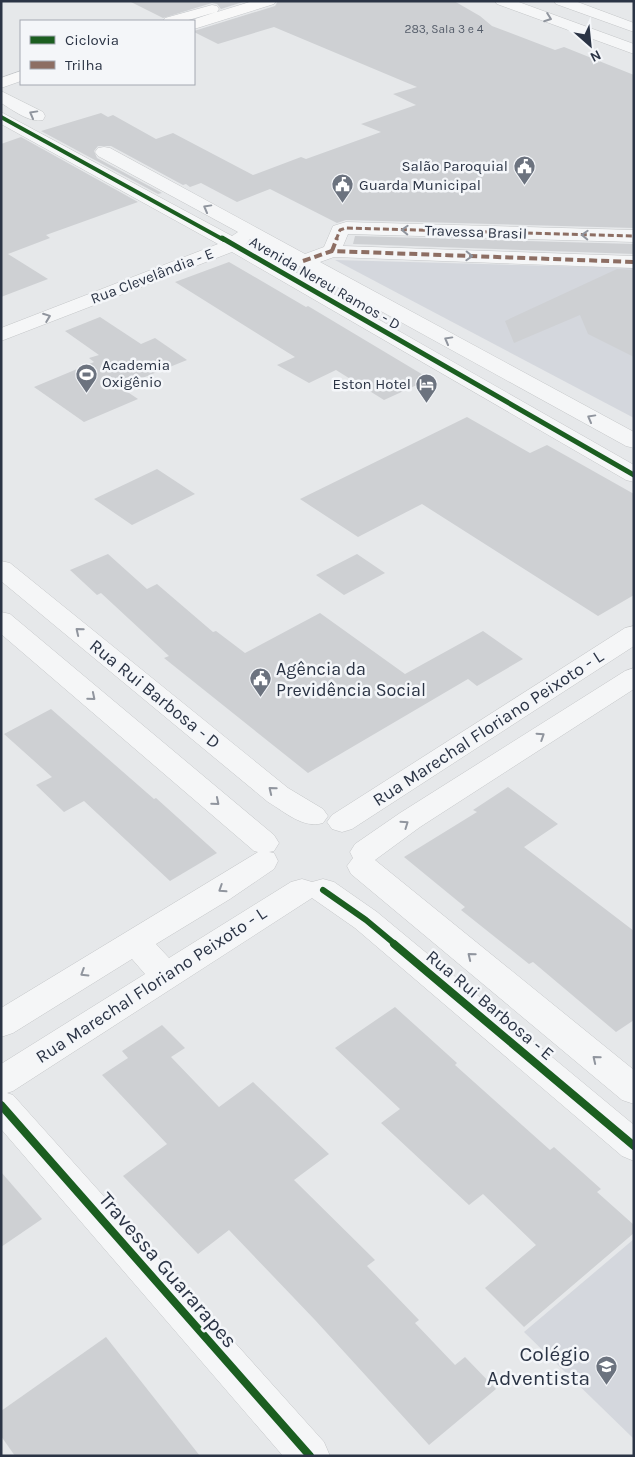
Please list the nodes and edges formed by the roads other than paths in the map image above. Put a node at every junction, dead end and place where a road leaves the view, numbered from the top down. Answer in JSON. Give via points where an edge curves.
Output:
{"nodes":[{"id":1,"x":237,"y":1,"type":"edge"},
{"id":2,"x":269,"y":1,"type":"edge"},
{"id":3,"x":502,"y":1,"type":"edge"},
{"id":4,"x":561,"y":1,"type":"edge"},
{"id":5,"x":173,"y":20,"type":"edge"},
{"id":6,"x":195,"y":24,"type":"edge"},
{"id":7,"x":634,"y":28,"type":"edge"},
{"id":8,"x":634,"y":49,"type":"edge"},
{"id":9,"x":20,"y":66,"type":"edge"},
{"id":10,"x":1,"y":72,"type":"edge"},
{"id":11,"x":20,"y":76,"type":"edge"},
{"id":12,"x":1,"y":82,"type":"edge"},
{"id":13,"x":1,"y":96,"type":"edge"},
{"id":14,"x":1,"y":117,"type":"edge"},
{"id":15,"x":55,"y":126,"type":"dead end"},
{"id":16,"x":90,"y":145,"type":"dead end"},
{"id":17,"x":249,"y":232,"type":"junction"},
{"id":18,"x":634,"y":236,"type":"edge"},
{"id":19,"x":224,"y":240,"type":"junction"},
{"id":20,"x":332,"y":250,"type":"junction"},
{"id":21,"x":303,"y":261,"type":"junction"},
{"id":22,"x":634,"y":262,"type":"edge"},
{"id":23,"x":1,"y":316,"type":"edge"},
{"id":24,"x":1,"y":335,"type":"edge"},
{"id":25,"x":634,"y":441,"type":"edge"},
{"id":26,"x":634,"y":475,"type":"edge"},
{"id":27,"x":1,"y":568,"type":"edge"},
{"id":28,"x":1,"y":620,"type":"edge"},
{"id":29,"x":634,"y":634,"type":"edge"},
{"id":30,"x":634,"y":677,"type":"edge"},
{"id":31,"x":313,"y":816,"type":"junction"},
{"id":32,"x":342,"y":822,"type":"junction"},
{"id":33,"x":263,"y":852,"type":"junction"},
{"id":34,"x":364,"y":859,"type":"junction"},
{"id":35,"x":312,"y":890,"type":"junction"},
{"id":36,"x":135,"y":942,"type":"junction"},
{"id":37,"x":166,"y":976,"type":"junction"},
{"id":38,"x":1,"y":1024,"type":"edge"},
{"id":39,"x":1,"y":1081,"type":"edge"},
{"id":40,"x":634,"y":1090,"type":"edge"},
{"id":41,"x":1,"y":1105,"type":"edge"},
{"id":42,"x":634,"y":1146,"type":"edge"},
{"id":43,"x":310,"y":1456,"type":"edge"}],
"edges":[{"from":1,"to":5,"type":"main road"},
{"from":2,"to":6,"type":"main road"},
{"from":3,"to":8,"type":"street","one_way":true},
{"from":4,"to":7,"type":"street"},
{"from":9,"to":10,"type":"main road"},
{"from":11,"to":12,"type":"main road"},
{"from":15,"to":13,"type":"street","one_way":true},
{"from":14,"to":19,"type":"street","name":"Avenida Nereu Ramos - D"},
{"from":17,"to":16,"type":"street","name":"Avenida Nereu Ramos - D","one_way":true},
{"from":17,"to":19,"type":"street","name":"Rua Clevelândia - E"},
{"from":17,"to":21,"type":"street","name":"Avenida Nereu Ramos - D"},
{"from":18,"to":20,"type":"street","name":"Travessa Brasil","one_way":true,"via":[[346,228],[340,230]]},
{"from":19,"to":23,"type":"street","name":"Rua Clevelândia - E"},
{"from":24,"to":19,"type":"street","name":"Rua Clevelândia - E","one_way":true},
{"from":19,"to":26,"type":"street","name":"Avenida Nereu Ramos - D"},
{"from":20,"to":21,"type":"street","name":"Travessa Brasil"},
{"from":20,"to":22,"type":"street","name":"Travessa Brasil","one_way":true},
{"from":25,"to":21,"type":"street","name":"Avenida Nereu Ramos - D","one_way":true},
{"from":31,"to":27,"type":"street","name":"Rua Rui Barbosa - D","one_way":true,"via":[[278,795]]},
{"from":28,"to":33,"type":"street","one_way":true},
{"from":29,"to":32,"type":"street","name":"Rua Marechal Floriano Peixoto - L"},
{"from":34,"to":30,"type":"street","name":"Rua Marechal Floriano Peixoto - L","one_way":true,"via":[[410,820]]},
{"from":31,"to":32,"type":"street"},
{"from":31,"to":33,"type":"street","via":[[282,824],[271,833]]},
{"from":32,"to":34,"type":"street","via":[[362,840]]},
{"from":33,"to":35,"type":"street","via":[[277,880]]},
{"from":33,"to":36,"type":"street","one_way":true,"via":[[219,891]]},
{"from":34,"to":35,"type":"street","via":[[353,877],[340,885]]},
{"from":40,"to":34,"type":"street","name":"Rua Rui Barbosa - E","one_way":true},
{"from":35,"to":37,"type":"street","name":"Rua Marechal Floriano Peixoto - L"},
{"from":35,"to":42,"type":"street","name":"Rua Rui Barbosa - E","via":[[366,920]]},
{"from":36,"to":37,"type":"street"},
{"from":36,"to":38,"type":"street","one_way":true},
{"from":37,"to":39,"type":"street","name":"Rua Marechal Floriano Peixoto - L"},
{"from":41,"to":43,"type":"street","name":"Travessa Guararapes"}]}
